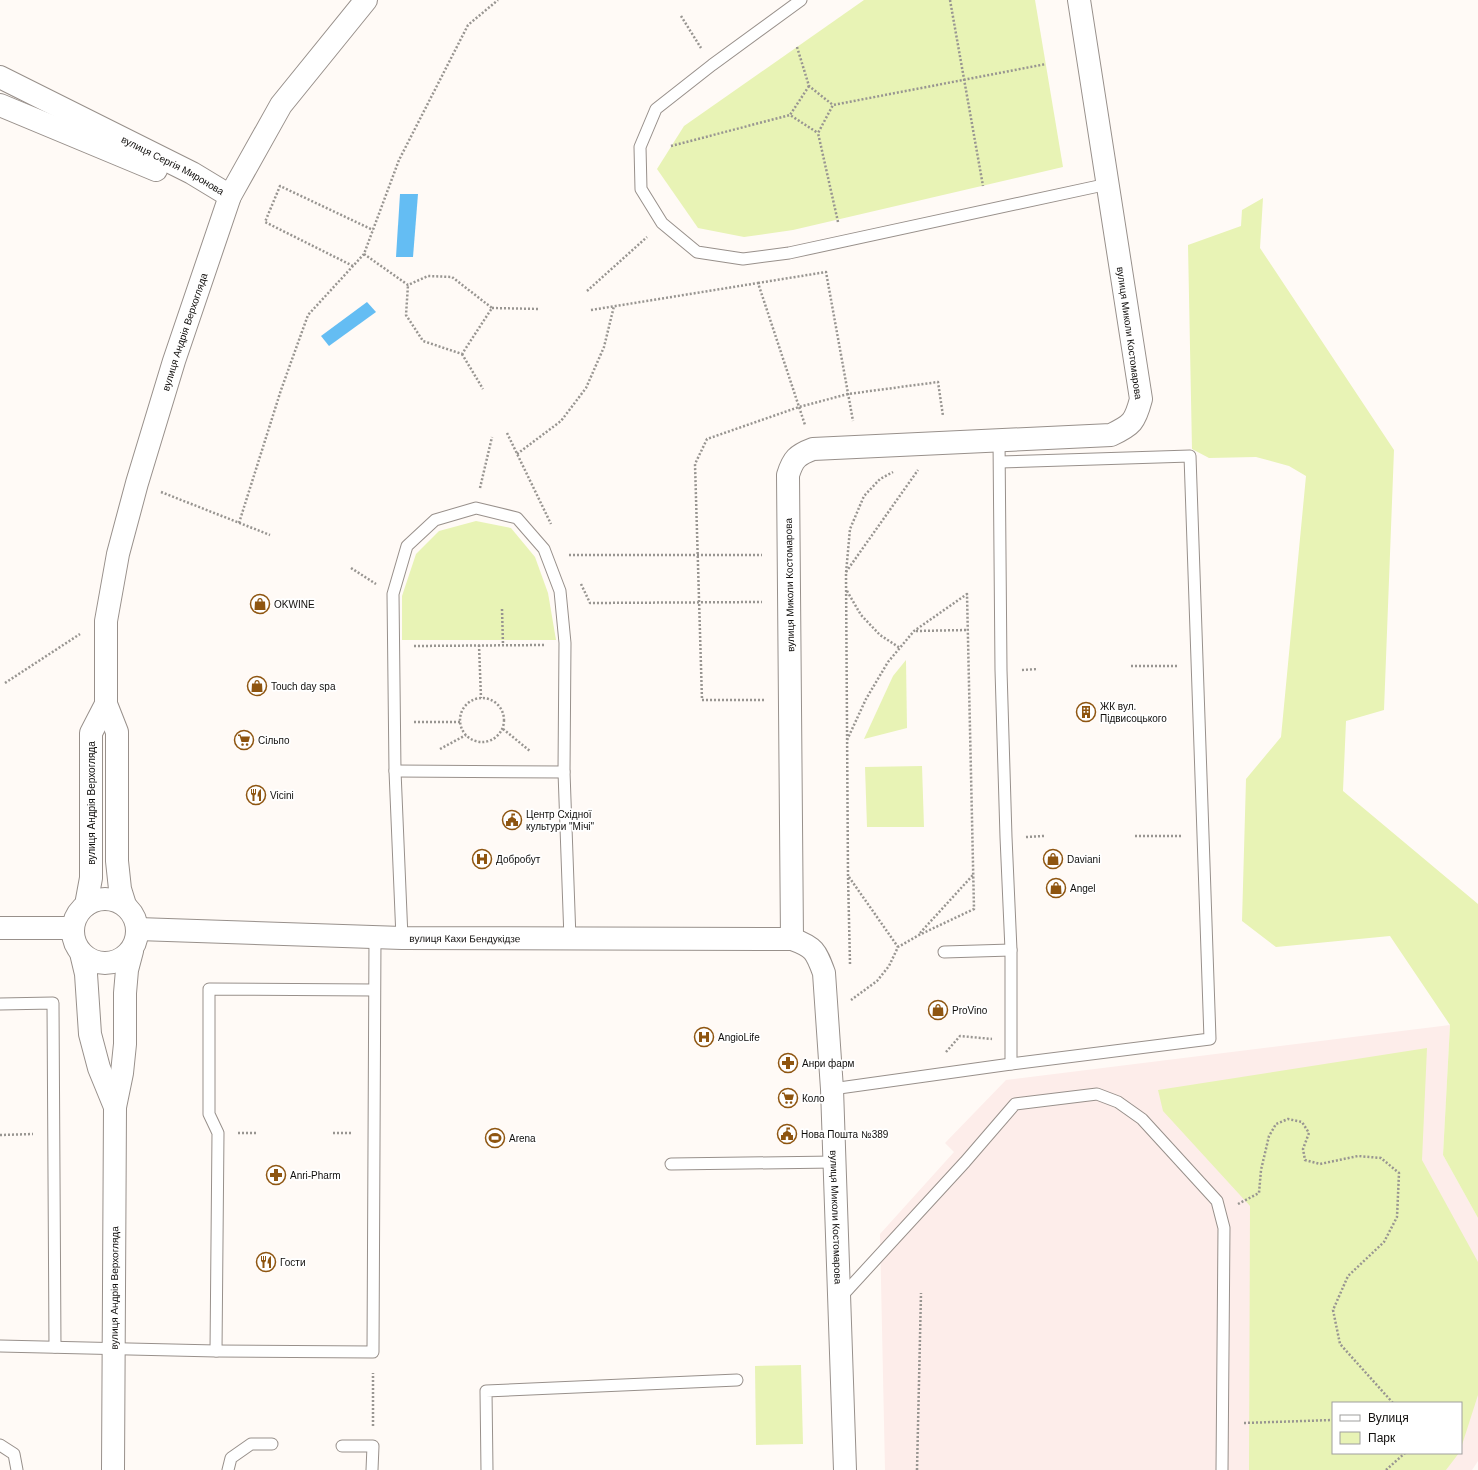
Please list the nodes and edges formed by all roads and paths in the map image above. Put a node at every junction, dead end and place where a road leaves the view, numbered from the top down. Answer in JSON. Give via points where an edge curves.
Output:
{"nodes":[{"id":1,"x":366,"y":0,"type":"edge"},
{"id":2,"x":498,"y":0,"type":"edge"},
{"id":3,"x":801,"y":0,"type":"edge"},
{"id":4,"x":950,"y":0,"type":"edge"},
{"id":5,"x":1079,"y":0,"type":"edge"},
{"id":6,"x":681,"y":16,"type":"dead end"},
{"id":7,"x":797,"y":47,"type":"dead end"},
{"id":8,"x":1046,"y":64,"type":"dead end"},
{"id":9,"x":712,"y":65,"type":"junction"},
{"id":10,"x":0,"y":77,"type":"edge"},
{"id":11,"x":964,"y":80,"type":"junction"},
{"id":12,"x":809,"y":86,"type":"junction"},
{"id":13,"x":0,"y":105,"type":"edge"},
{"id":14,"x":833,"y":105,"type":"junction"},
{"id":15,"x":790,"y":115,"type":"junction"},
{"id":16,"x":818,"y":134,"type":"junction"},
{"id":17,"x":671,"y":146,"type":"dead end"},
{"id":18,"x":1108,"y":184,"type":"junction"},
{"id":19,"x":983,"y":186,"type":"dead end"},
{"id":20,"x":230,"y":196,"type":"junction"},
{"id":21,"x":662,"y":224,"type":"junction"},
{"id":22,"x":373,"y":230,"type":"junction"},
{"id":23,"x":842,"y":240,"type":"junction"},
{"id":24,"x":364,"y":254,"type":"junction"},
{"id":25,"x":353,"y":266,"type":"junction"},
{"id":26,"x":758,"y":283,"type":"junction"},
{"id":27,"x":408,"y":286,"type":"junction"},
{"id":28,"x":587,"y":291,"type":"dead end"},
{"id":29,"x":614,"y":306,"type":"junction"},
{"id":30,"x":492,"y":308,"type":"junction"},
{"id":31,"x":540,"y":309,"type":"dead end"},
{"id":32,"x":591,"y":310,"type":"dead end"},
{"id":33,"x":462,"y":354,"type":"junction"},
{"id":34,"x":484,"y":389,"type":"dead end"},
{"id":35,"x":507,"y":433,"type":"dead end"},
{"id":36,"x":492,"y":438,"type":"dead end"},
{"id":37,"x":999,"y":440,"type":"junction"},
{"id":38,"x":858,"y":446,"type":"junction"},
{"id":39,"x":813,"y":449,"type":"junction"},
{"id":40,"x":517,"y":454,"type":"junction"},
{"id":41,"x":1000,"y":462,"type":"junction"},
{"id":42,"x":914,"y":467,"type":"dead end"},
{"id":43,"x":894,"y":472,"type":"dead end"},
{"id":44,"x":137,"y":482,"type":"junction"},
{"id":45,"x":476,"y":508,"type":"junction"},
{"id":46,"x":239,"y":523,"type":"junction"},
{"id":47,"x":553,"y":528,"type":"dead end"},
{"id":48,"x":270,"y":535,"type":"dead end"},
{"id":49,"x":789,"y":555,"type":"junction"},
{"id":50,"x":570,"y":562,"type":"dead end"},
{"id":51,"x":350,"y":568,"type":"dead end"},
{"id":52,"x":846,"y":573,"type":"junction"},
{"id":53,"x":580,"y":582,"type":"dead end"},
{"id":54,"x":846,"y":590,"type":"junction"},
{"id":55,"x":393,"y":594,"type":"junction"},
{"id":56,"x":790,"y":602,"type":"junction"},
{"id":57,"x":502,"y":608,"type":"dead end"},
{"id":58,"x":106,"y":621,"type":"junction"},
{"id":59,"x":967,"y":630,"type":"junction"},
{"id":60,"x":914,"y":631,"type":"junction"},
{"id":61,"x":566,"y":643,"type":"junction"},
{"id":62,"x":479,"y":645,"type":"junction"},
{"id":63,"x":503,"y":645,"type":"junction"},
{"id":64,"x":394,"y":646,"type":"junction"},
{"id":65,"x":900,"y":648,"type":"junction"},
{"id":66,"x":1197,"y":665,"type":"junction"},
{"id":67,"x":1131,"y":666,"type":"dead end"},
{"id":68,"x":5,"y":683,"type":"dead end"},
{"id":69,"x":481,"y":698,"type":"junction"},
{"id":70,"x":106,"y":704,"type":"junction"},
{"id":71,"x":414,"y":722,"type":"dead end"},
{"id":72,"x":460,"y":722,"type":"junction"},
{"id":73,"x":503,"y":729,"type":"junction"},
{"id":74,"x":847,"y":740,"type":"junction"},
{"id":75,"x":532,"y":753,"type":"dead end"},
{"id":76,"x":395,"y":771,"type":"junction"},
{"id":77,"x":564,"y":772,"type":"junction"},
{"id":78,"x":1135,"y":836,"type":"dead end"},
{"id":79,"x":1203,"y":836,"type":"junction"},
{"id":80,"x":974,"y":874,"type":"junction"},
{"id":81,"x":848,"y":876,"type":"junction"},
{"id":82,"x":86,"y":905,"type":"junction"},
{"id":83,"x":125,"y":905,"type":"junction"},
{"id":84,"x":0,"y":928,"type":"edge"},
{"id":85,"x":72,"y":928,"type":"junction"},
{"id":86,"x":138,"y":928,"type":"junction"},
{"id":87,"x":919,"y":935,"type":"junction"},
{"id":88,"x":375,"y":937,"type":"junction"},
{"id":89,"x":402,"y":938,"type":"junction"},
{"id":90,"x":570,"y":939,"type":"junction"},
{"id":91,"x":792,"y":939,"type":"junction"},
{"id":92,"x":898,"y":947,"type":"junction"},
{"id":93,"x":1011,"y":950,"type":"junction"},
{"id":94,"x":132,"y":951,"type":"junction"},
{"id":95,"x":944,"y":952,"type":"dead end"},
{"id":96,"x":80,"y":953,"type":"junction"},
{"id":97,"x":850,"y":970,"type":"dead end"},
{"id":98,"x":374,"y":990,"type":"junction"},
{"id":99,"x":850,"y":993,"type":"dead end"},
{"id":100,"x":0,"y":1004,"type":"edge"},
{"id":101,"x":996,"y":1040,"type":"dead end"},
{"id":102,"x":945,"y":1053,"type":"dead end"},
{"id":103,"x":1011,"y":1064,"type":"junction"},
{"id":104,"x":832,"y":1089,"type":"junction"},
{"id":105,"x":115,"y":1107,"type":"junction"},
{"id":106,"x":54,"y":1134,"type":"junction"},
{"id":107,"x":0,"y":1135,"type":"edge"},
{"id":108,"x":835,"y":1162,"type":"junction"},
{"id":109,"x":671,"y":1164,"type":"dead end"},
{"id":110,"x":1220,"y":1212,"type":"junction"},
{"id":111,"x":921,"y":1293,"type":"dead end"},
{"id":112,"x":840,"y":1298,"type":"junction"},
{"id":113,"x":0,"y":1346,"type":"edge"},
{"id":114,"x":55,"y":1347,"type":"junction"},
{"id":115,"x":114,"y":1348,"type":"junction"},
{"id":116,"x":216,"y":1351,"type":"junction"},
{"id":117,"x":373,"y":1352,"type":"junction"},
{"id":118,"x":737,"y":1380,"type":"dead end"},
{"id":119,"x":1392,"y":1402,"type":"edge"},
{"id":120,"x":1332,"y":1420,"type":"edge"},
{"id":121,"x":1223,"y":1423,"type":"junction"},
{"id":122,"x":272,"y":1444,"type":"dead end"},
{"id":123,"x":0,"y":1445,"type":"edge"},
{"id":124,"x":342,"y":1446,"type":"dead end"},
{"id":125,"x":373,"y":1446,"type":"junction"},
{"id":126,"x":1404,"y":1454,"type":"edge"},
{"id":127,"x":18,"y":1470,"type":"edge"},
{"id":128,"x":113,"y":1470,"type":"edge"},
{"id":129,"x":228,"y":1470,"type":"edge"},
{"id":130,"x":372,"y":1470,"type":"edge"},
{"id":131,"x":487,"y":1470,"type":"edge"},
{"id":132,"x":845,"y":1470,"type":"edge"},
{"id":133,"x":917,"y":1470,"type":"edge"},
{"id":134,"x":1222,"y":1470,"type":"edge"},
{"id":135,"x":1386,"y":1470,"type":"edge"}],
"edges":[{"from":1,"to":20,"type":"street","name":"вулиця Андрія Верхогляда","via":[[281,105]]},
{"from":2,"to":22,"type":"path","via":[[468,25],[399,160]]},
{"from":3,"to":9,"type":"lane"},
{"from":4,"to":11,"type":"path"},
{"from":5,"to":18,"type":"street","name":"вулиця Миколи Костомарова"},
{"from":6,"to":9,"type":"path"},
{"from":7,"to":12,"type":"path"},
{"from":8,"to":11,"type":"path"},
{"from":9,"to":21,"type":"lane","via":[[656,109],[640,147],[641,189]]},
{"from":10,"to":20,"type":"street","name":"вулиця Сергія Миронова","via":[[192,173]]},
{"from":11,"to":14,"type":"path"},
{"from":11,"to":19,"type":"path"},
{"from":12,"to":14,"type":"path"},
{"from":12,"to":15,"type":"path"},
{"from":13,"to":20,"type":"street","name":"вулиця Сергія Миронова","via":[[188,184]]},
{"from":14,"to":16,"type":"path"},
{"from":15,"to":16,"type":"path"},
{"from":15,"to":17,"type":"path"},
{"from":16,"to":23,"type":"path"},
{"from":18,"to":23,"type":"lane"},
{"from":18,"to":37,"type":"street","name":"вулиця Миколи Костомарова","via":[[1141,399],[1136,417],[1125,428],[1111,435]]},
{"from":20,"to":44,"type":"street","name":"вулиця Андрія Верхогляда"},
{"from":21,"to":23,"type":"lane","via":[[696,252],[743,259],[788,253]]},
{"from":21,"to":28,"type":"path"},
{"from":22,"to":24,"type":"path"},
{"from":22,"to":25,"type":"path","via":[[280,186],[264,222]]},
{"from":24,"to":25,"type":"path"},
{"from":24,"to":27,"type":"path"},
{"from":25,"to":46,"type":"path","via":[[308,314]]},
{"from":26,"to":29,"type":"path"},
{"from":26,"to":38,"type":"path","via":[[826,272]]},
{"from":26,"to":39,"type":"path"},
{"from":27,"to":30,"type":"path","via":[[428,276],[452,277]]},
{"from":27,"to":33,"type":"path","via":[[406,315],[423,341]]},
{"from":29,"to":32,"type":"path"},
{"from":29,"to":40,"type":"path","via":[[604,347],[586,388],[561,421]]},
{"from":30,"to":31,"type":"path"},
{"from":30,"to":33,"type":"path"},
{"from":33,"to":34,"type":"path"},
{"from":35,"to":40,"type":"path"},
{"from":36,"to":45,"type":"path"},
{"from":37,"to":38,"type":"street","name":"вулиця Миколи Костомарова"},
{"from":37,"to":41,"type":"lane"},
{"from":38,"to":39,"type":"street","name":"вулиця Миколи Костомарова"},
{"from":39,"to":49,"type":"street","name":"вулиця Миколи Костомарова","via":[[801,453],[796,458],[788,476]]},
{"from":40,"to":47,"type":"path"},
{"from":41,"to":66,"type":"lane","via":[[1190,456]]},
{"from":41,"to":93,"type":"lane","via":[[1001,670]]},
{"from":42,"to":52,"type":"path","via":[[921,467]]},
{"from":43,"to":52,"type":"path","via":[[880,479],[864,496],[850,529]]},
{"from":44,"to":46,"type":"path"},
{"from":44,"to":58,"type":"street","name":"вулиця Андрія Верхогляда","via":[[118,554]]},
{"from":45,"to":55,"type":"lane","via":[[435,520],[407,546]]},
{"from":45,"to":61,"type":"lane","via":[[517,518],[544,549],[560,591]]},
{"from":46,"to":48,"type":"path"},
{"from":49,"to":50,"type":"path","via":[[567,555]]},
{"from":49,"to":56,"type":"street","name":"вулиця Миколи Костомарова"},
{"from":51,"to":55,"type":"path"},
{"from":52,"to":54,"type":"path"},
{"from":53,"to":56,"type":"path","via":[[590,603]]},
{"from":54,"to":65,"type":"path","via":[[861,615],[880,636]]},
{"from":54,"to":74,"type":"path"},
{"from":55,"to":64,"type":"lane"},
{"from":56,"to":91,"type":"street","name":"вулиця Миколи Костомарова"},
{"from":57,"to":63,"type":"path"},
{"from":58,"to":68,"type":"path","via":[[83,632]]},
{"from":58,"to":70,"type":"street","name":"вулиця Андрія Верхогляда"},
{"from":59,"to":60,"type":"path"},
{"from":59,"to":60,"type":"path","via":[[967,594]]},
{"from":59,"to":80,"type":"path"},
{"from":60,"to":65,"type":"path"},
{"from":61,"to":63,"type":"path"},
{"from":61,"to":77,"type":"lane"},
{"from":62,"to":63,"type":"path"},
{"from":62,"to":64,"type":"path"},
{"from":62,"to":69,"type":"path"},
{"from":64,"to":76,"type":"lane"},
{"from":65,"to":74,"type":"path","via":[[888,662],[866,699]]},
{"from":66,"to":67,"type":"path"},
{"from":66,"to":79,"type":"lane"},
{"from":69,"to":72,"type":"path","via":[[463,708]]},
{"from":69,"to":73,"type":"path","via":[[489,698],[501,707],[504,714]]},
{"from":70,"to":82,"type":"street","name":"вулиця Андрія Верхогляда","via":[[91,733],[90,878]]},
{"from":70,"to":83,"type":"street","name":"вулиця Андрія Верхогляда","via":[[117,732],[117,861],[120,889]]},
{"from":71,"to":72,"type":"path"},
{"from":72,"to":73,"type":"path","via":[[466,735],[478,742],[492,740]]},
{"from":73,"to":75,"type":"path"},
{"from":74,"to":81,"type":"path"},
{"from":76,"to":77,"type":"lane"},
{"from":76,"to":89,"type":"lane"},
{"from":77,"to":90,"type":"lane"},
{"from":78,"to":79,"type":"path"},
{"from":79,"to":103,"type":"lane","via":[[1210,1039]]},
{"from":80,"to":87,"type":"path"},
{"from":80,"to":87,"type":"path","via":[[974,909]]},
{"from":81,"to":92,"type":"path"},
{"from":81,"to":97,"type":"path"},
{"from":82,"to":83,"type":"street","via":[[99,900],[112,900]]},
{"from":82,"to":85,"type":"street","via":[[77,915]]},
{"from":83,"to":86,"type":"street","via":[[134,916]]},
{"from":84,"to":85,"type":"street"},
{"from":85,"to":96,"type":"street","via":[[74,941]]},
{"from":86,"to":88,"type":"street","name":"вулиця Кахи Бендукідзе"},
{"from":86,"to":94,"type":"street","via":[[137,940]]},
{"from":87,"to":92,"type":"path"},
{"from":88,"to":89,"type":"street","name":"вулиця Кахи Бендукідзе"},
{"from":88,"to":98,"type":"lane"},
{"from":89,"to":90,"type":"street","name":"вулиця Кахи Бендукідзе"},
{"from":90,"to":91,"type":"street","name":"вулиця Кахи Бендукідзе"},
{"from":91,"to":104,"type":"street","name":"вулиця Миколи Костомарова","via":[[807,945],[818,955],[824,973]]},
{"from":92,"to":99,"type":"path","via":[[889,966],[877,981],[851,1001]]},
{"from":93,"to":95,"type":"lane"},
{"from":93,"to":103,"type":"lane"},
{"from":94,"to":96,"type":"street","via":[[120,960],[106,964],[92,962]]},
{"from":94,"to":105,"type":"street","name":"вулиця Андрія Верхогляда","via":[[125,992],[123,1066]]},
{"from":96,"to":105,"type":"street","name":"вулиця Андрія Верхогляда","via":[[86,974],[90,1034],[99,1068]]},
{"from":98,"to":116,"type":"lane","via":[[209,989],[209,1114],[218,1133]]},
{"from":98,"to":117,"type":"lane"},
{"from":100,"to":106,"type":"lane","via":[[54,1003]]},
{"from":101,"to":102,"type":"path","via":[[960,1036]]},
{"from":103,"to":104,"type":"lane"},
{"from":104,"to":108,"type":"street","name":"вулиця Миколи Костомарова"},
{"from":105,"to":115,"type":"street","name":"вулиця Андрія Верхогляда"},
{"from":106,"to":107,"type":"path"},
{"from":106,"to":114,"type":"lane"},
{"from":108,"to":109,"type":"lane"},
{"from":108,"to":112,"type":"street","name":"вулиця Миколи Костомарова"},
{"from":110,"to":112,"type":"lane","via":[[1217,1201],[1142,1119],[1118,1102],[1097,1094],[1015,1104]]},
{"from":110,"to":119,"type":"path","via":[[1259,1193],[1268,1136],[1276,1124],[1288,1118],[1302,1122],[1309,1132],[1303,1149],[1305,1160],[1320,1164],[1358,1156],[1381,1158],[1399,1173],[1396,1217],[1384,1242],[1348,1276],[1333,1310],[1340,1344]]},
{"from":110,"to":121,"type":"lane","via":[[1224,1228]]},
{"from":111,"to":133,"type":"path"},
{"from":112,"to":132,"type":"street","name":"вулиця Миколи Костомарова"},
{"from":113,"to":114,"type":"lane"},
{"from":114,"to":115,"type":"lane"},
{"from":115,"to":116,"type":"lane"},
{"from":115,"to":128,"type":"street","name":"вулиця Андрія Верхогляда"},
{"from":116,"to":117,"type":"lane"},
{"from":117,"to":125,"type":"path"},
{"from":118,"to":131,"type":"lane","via":[[486,1391]]},
{"from":120,"to":121,"type":"path"},
{"from":121,"to":134,"type":"lane"},
{"from":122,"to":129,"type":"lane","via":[[251,1444],[231,1458]]},
{"from":123,"to":127,"type":"lane","via":[[14,1454]]},
{"from":124,"to":125,"type":"lane"},
{"from":125,"to":130,"type":"lane"},
{"from":126,"to":135,"type":"path"}]}
